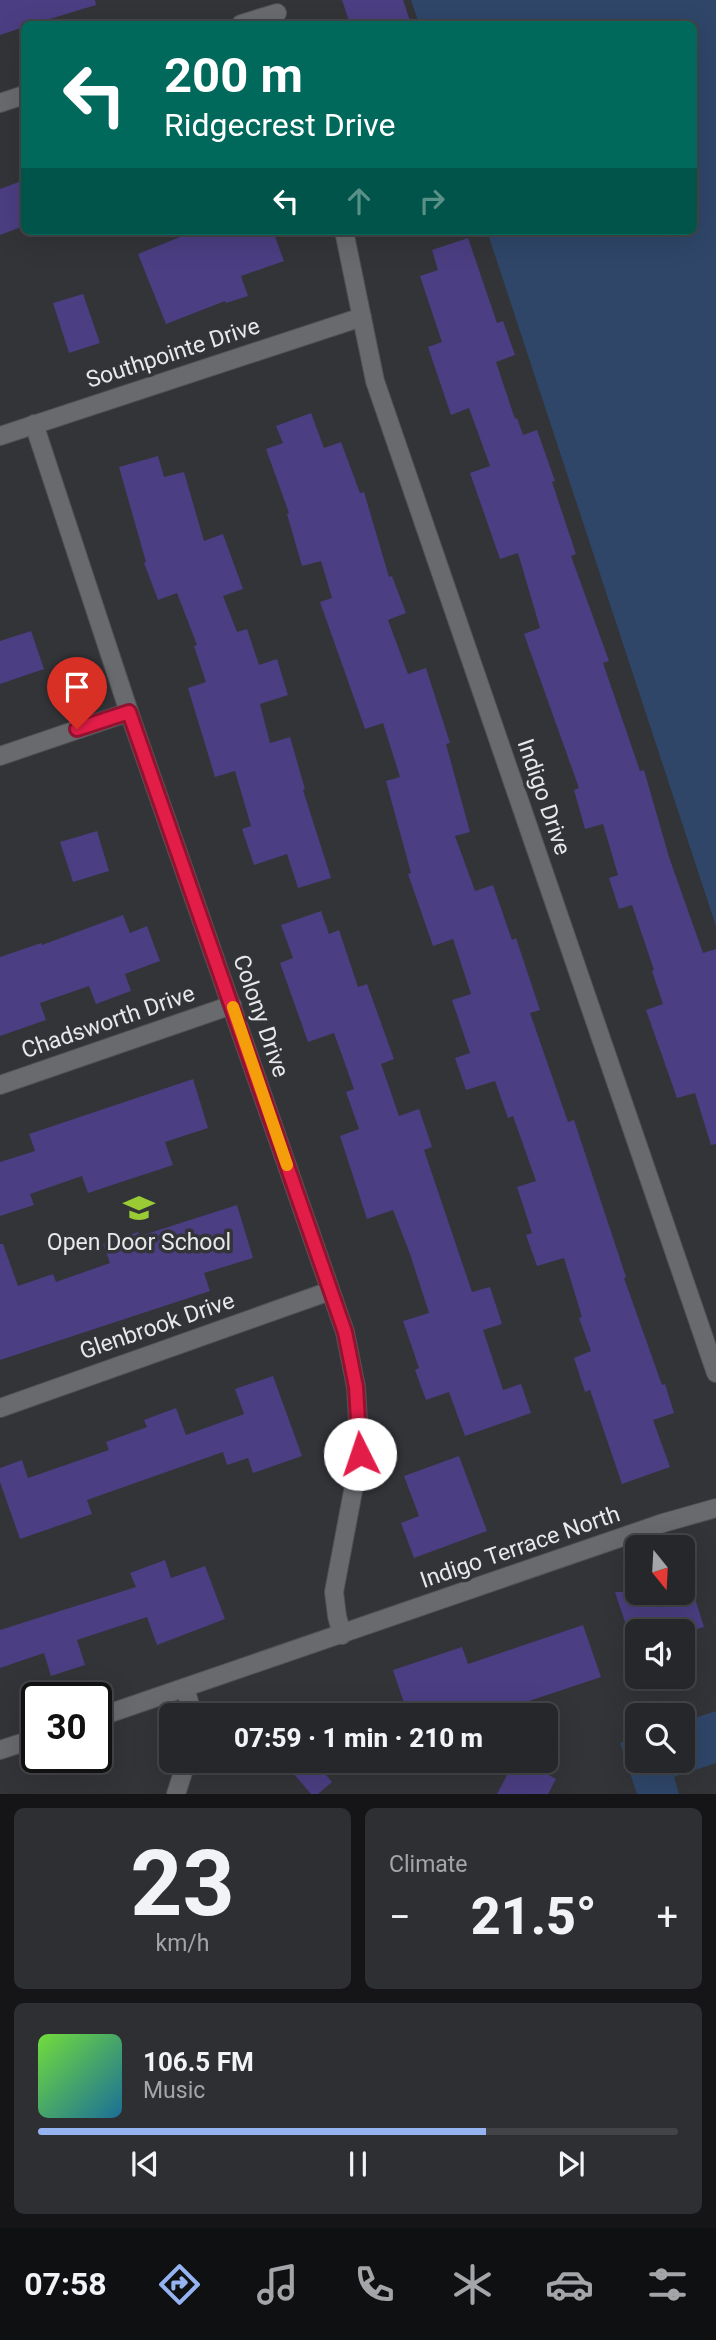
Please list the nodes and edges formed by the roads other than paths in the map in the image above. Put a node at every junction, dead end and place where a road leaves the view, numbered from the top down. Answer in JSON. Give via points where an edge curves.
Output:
{"nodes":[{"id":1,"x":277,"y":12,"type":"edge"},
{"id":2,"x":250,"y":21,"type":"edge"},
{"id":3,"x":21,"y":96,"type":"edge"},
{"id":4,"x":0,"y":103,"type":"edge"},
{"id":5,"x":345,"y":235,"type":"edge"},
{"id":6,"x":362,"y":317,"type":"junction"},
{"id":7,"x":34,"y":424,"type":"junction"},
{"id":8,"x":0,"y":436,"type":"edge"},
{"id":9,"x":129,"y":712,"type":"junction"},
{"id":10,"x":0,"y":756,"type":"edge"},
{"id":11,"x":232,"y":1005,"type":"junction"},
{"id":12,"x":0,"y":1085,"type":"edge"},
{"id":13,"x":330,"y":1291,"type":"junction"},
{"id":14,"x":716,"y":1373,"type":"edge"},
{"id":15,"x":0,"y":1408,"type":"edge"},
{"id":16,"x":716,"y":1508,"type":"edge"},
{"id":17,"x":342,"y":1635,"type":"junction"},
{"id":18,"x":185,"y":1688,"type":"junction"},
{"id":19,"x":189,"y":1703,"type":"edge"},
{"id":20,"x":112,"y":1713,"type":"edge"},
{"id":21,"x":21,"y":1743,"type":"edge"},
{"id":22,"x":0,"y":1750,"type":"edge"},
{"id":23,"x":183,"y":1773,"type":"edge"},
{"id":24,"x":176,"y":1794,"type":"edge"}],
"edges":[{"from":1,"to":2,"type":"street"},
{"from":3,"to":4,"type":"street"},
{"from":5,"to":6,"type":"street","name":"Indigo Drive"},
{"from":6,"to":7,"type":"street","name":"Southpointe Drive"},
{"from":6,"to":14,"type":"street","name":"Indigo Drive","via":[[375,382]]},
{"from":7,"to":8,"type":"street","name":"Southpointe Drive"},
{"from":7,"to":9,"type":"street","name":"Colony Drive"},
{"from":9,"to":10,"type":"street"},
{"from":9,"to":11,"type":"street","name":"Colony Drive"},
{"from":11,"to":12,"type":"street","name":"Chadsworth Drive"},
{"from":11,"to":13,"type":"street","name":"Colony Drive"},
{"from":13,"to":15,"type":"street","name":"Glenbrook Drive"},
{"from":13,"to":17,"type":"street","name":"Colony Drive","via":[[345,1332],[356,1387],[360,1454],[334,1592]]},
{"from":16,"to":17,"type":"street","name":"Indigo Terrace North"},
{"from":17,"to":18,"type":"street","name":"Indigo Terrace North"},
{"from":18,"to":19,"type":"street"},
{"from":18,"to":20,"type":"street","name":"Indigo Terrace North"},
{"from":21,"to":22,"type":"street"},
{"from":23,"to":24,"type":"street"}]}
